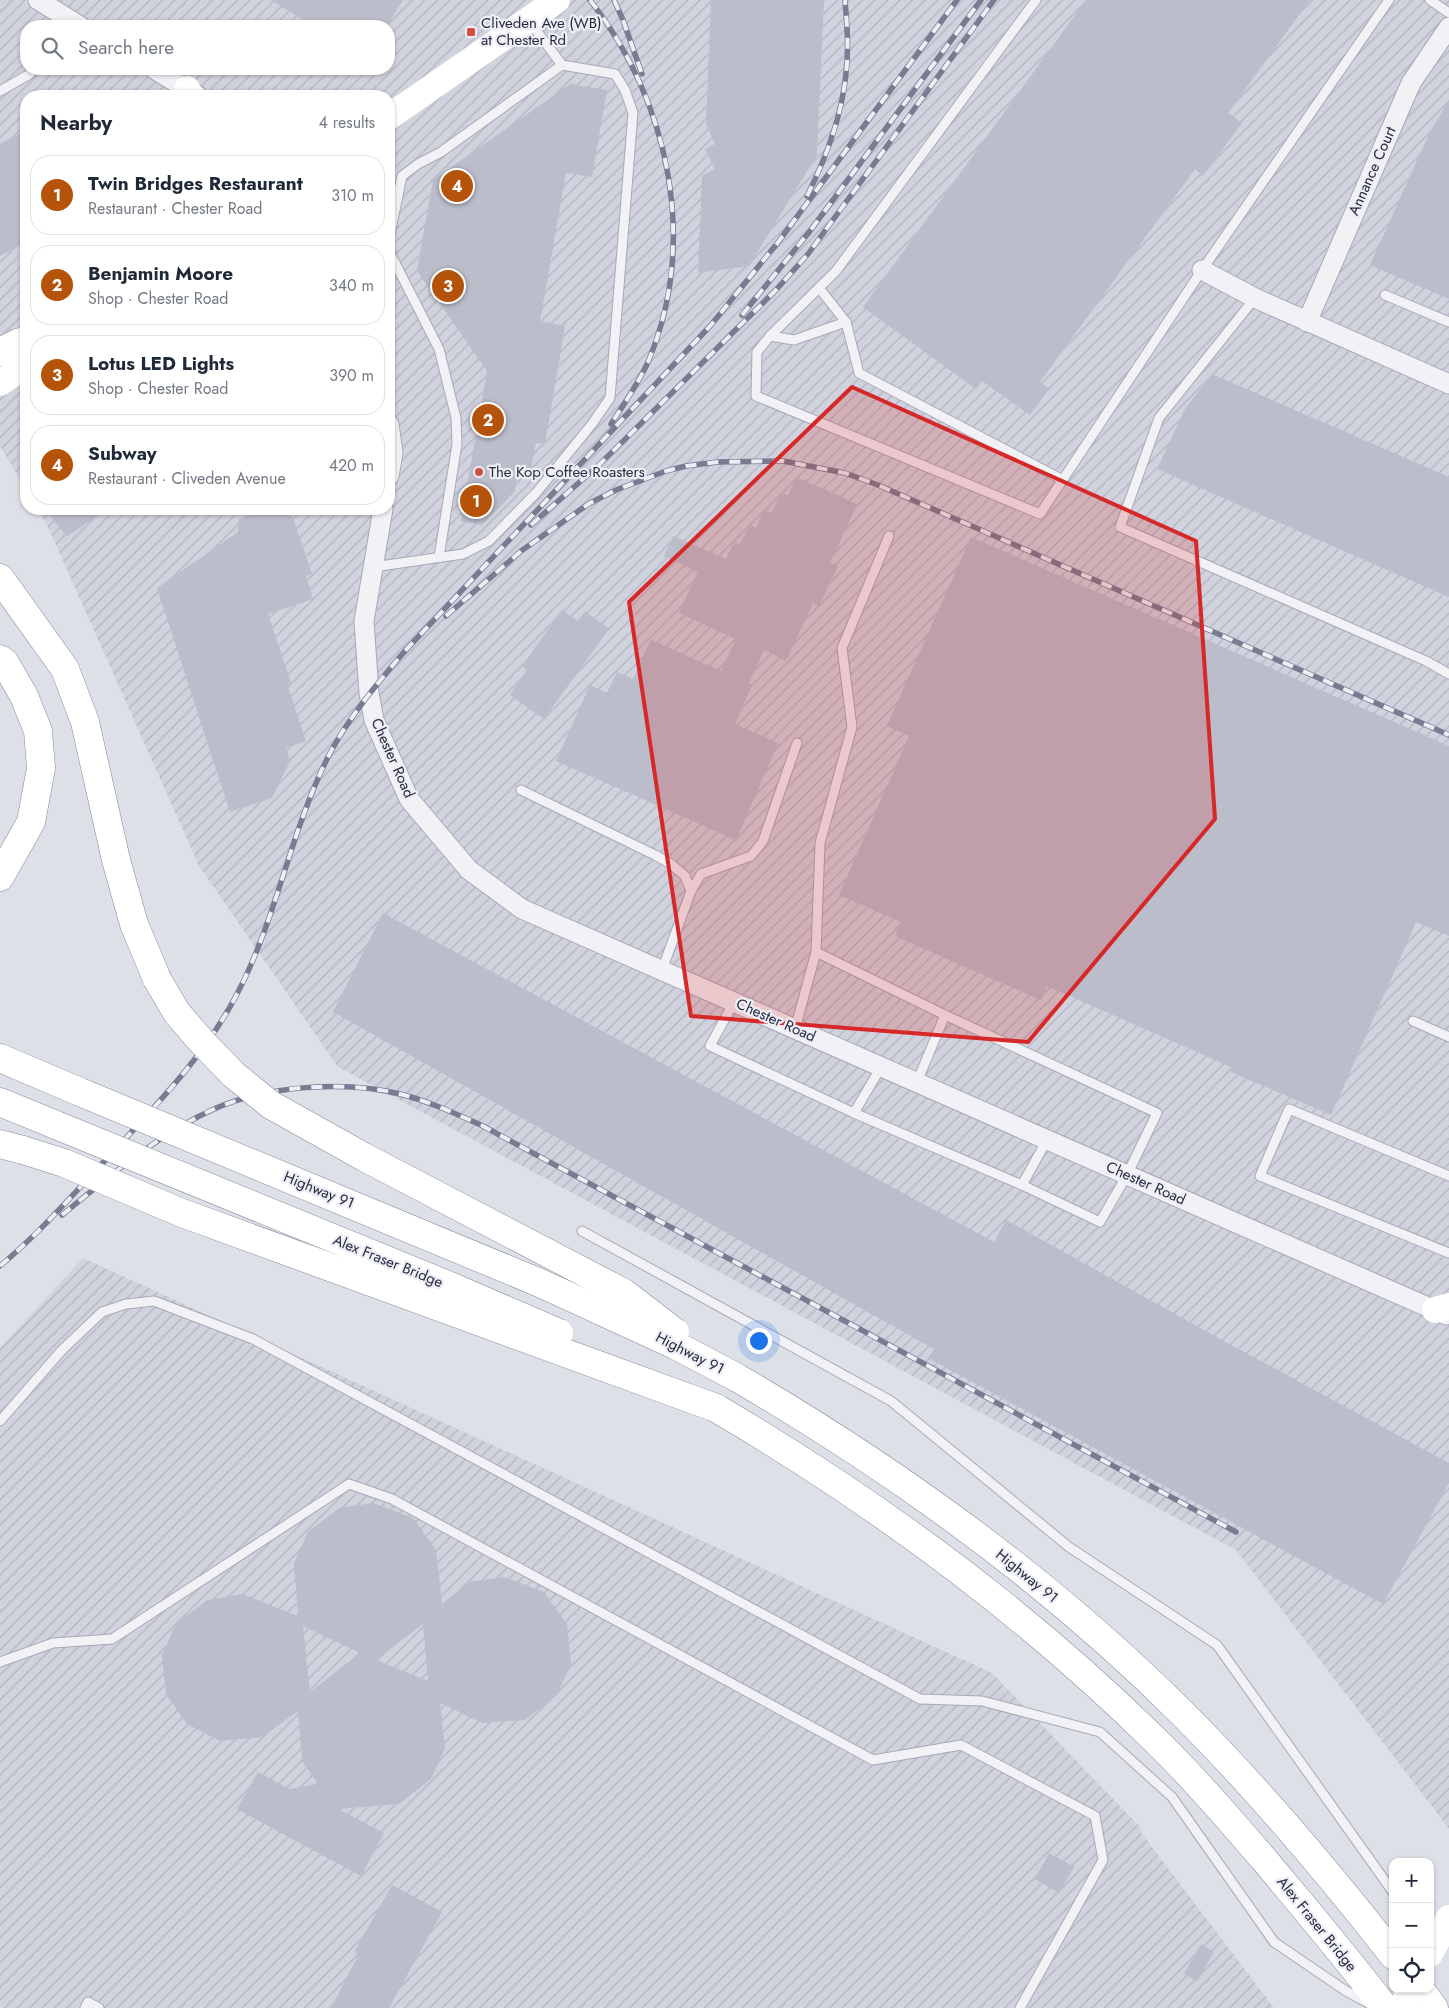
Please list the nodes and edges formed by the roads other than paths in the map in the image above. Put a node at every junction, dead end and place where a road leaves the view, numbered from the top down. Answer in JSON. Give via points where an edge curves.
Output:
{"nodes":[{"id":1,"x":38,"y":0,"type":"edge"},
{"id":2,"x":557,"y":0,"type":"edge"},
{"id":3,"x":1036,"y":0,"type":"edge"},
{"id":4,"x":1389,"y":0,"type":"edge"},
{"id":5,"x":1430,"y":0,"type":"edge"},
{"id":6,"x":1449,"y":13,"type":"edge"},
{"id":7,"x":68,"y":20,"type":"edge"},
{"id":8,"x":528,"y":20,"type":"junction"},
{"id":9,"x":1449,"y":27,"type":"edge"},
{"id":10,"x":562,"y":65,"type":"junction"},
{"id":11,"x":29,"y":75,"type":"edge"},
{"id":12,"x":163,"y":75,"type":"edge"},
{"id":13,"x":186,"y":90,"type":"edge"},
{"id":14,"x":0,"y":91,"type":"edge"},
{"id":15,"x":395,"y":113,"type":"edge"},
{"id":16,"x":395,"y":209,"type":"edge"},
{"id":17,"x":395,"y":263,"type":"edge"},
{"id":18,"x":1202,"y":270,"type":"junction"},
{"id":19,"x":819,"y":288,"type":"junction"},
{"id":20,"x":1385,"y":295,"type":"dead end"},
{"id":21,"x":1255,"y":298,"type":"junction"},
{"id":22,"x":846,"y":322,"type":"junction"},
{"id":23,"x":1306,"y":322,"type":"junction"},
{"id":24,"x":1449,"y":322,"type":"edge"},
{"id":25,"x":770,"y":336,"type":"junction"},
{"id":26,"x":14,"y":351,"type":"edge"},
{"id":27,"x":0,"y":383,"type":"edge"},
{"id":28,"x":1449,"y":384,"type":"edge"},
{"id":29,"x":1063,"y":480,"type":"junction"},
{"id":30,"x":382,"y":515,"type":"edge"},
{"id":31,"x":889,"y":536,"type":"dead end"},
{"id":32,"x":439,"y":557,"type":"junction"},
{"id":33,"x":373,"y":567,"type":"junction"},
{"id":34,"x":2,"y":583,"type":"edge"},
{"id":35,"x":0,"y":659,"type":"edge"},
{"id":36,"x":1449,"y":674,"type":"edge"},
{"id":37,"x":798,"y":743,"type":"dead end"},
{"id":38,"x":520,"y":790,"type":"dead end"},
{"id":39,"x":0,"y":877,"type":"edge"},
{"id":40,"x":691,"y":891,"type":"junction"},
{"id":41,"x":816,"y":952,"type":"junction"},
{"id":42,"x":662,"y":970,"type":"junction"},
{"id":43,"x":734,"y":1002,"type":"junction"},
{"id":44,"x":945,"y":1015,"type":"junction"},
{"id":45,"x":1413,"y":1020,"type":"dead end"},
{"id":46,"x":795,"y":1029,"type":"junction"},
{"id":47,"x":1449,"y":1036,"type":"edge"},
{"id":48,"x":0,"y":1058,"type":"edge"},
{"id":49,"x":881,"y":1066,"type":"junction"},
{"id":50,"x":917,"y":1082,"type":"junction"},
{"id":51,"x":0,"y":1102,"type":"edge"},
{"id":52,"x":0,"y":1110,"type":"edge"},
{"id":53,"x":854,"y":1113,"type":"junction"},
{"id":54,"x":56,"y":1125,"type":"junction"},
{"id":55,"x":1047,"y":1140,"type":"junction"},
{"id":56,"x":11,"y":1147,"type":"edge"},
{"id":57,"x":1127,"y":1175,"type":"junction"},
{"id":58,"x":1449,"y":1176,"type":"edge"},
{"id":59,"x":1022,"y":1185,"type":"junction"},
{"id":60,"x":582,"y":1231,"type":"dead end"},
{"id":61,"x":1449,"y":1253,"type":"edge"},
{"id":62,"x":1444,"y":1311,"type":"edge"},
{"id":63,"x":734,"y":1376,"type":"junction"},
{"id":64,"x":716,"y":1408,"type":"junction"},
{"id":65,"x":0,"y":1421,"type":"edge"},
{"id":66,"x":0,"y":1662,"type":"edge"},
{"id":67,"x":1389,"y":1886,"type":"edge"},
{"id":68,"x":1445,"y":1923,"type":"edge"},
{"id":69,"x":1433,"y":1948,"type":"edge"},
{"id":70,"x":1389,"y":1949,"type":"edge"},
{"id":71,"x":1409,"y":1993,"type":"edge"},
{"id":72,"x":1423,"y":1993,"type":"edge"},
{"id":73,"x":85,"y":2008,"type":"edge"},
{"id":74,"x":99,"y":2008,"type":"edge"},
{"id":75,"x":1020,"y":2008,"type":"edge"},
{"id":76,"x":1377,"y":2008,"type":"edge"},
{"id":77,"x":1385,"y":2008,"type":"edge"},
{"id":78,"x":1401,"y":2008,"type":"edge"},
{"id":79,"x":1434,"y":2008,"type":"edge"}],
"edges":[{"from":1,"to":7,"type":"street"},
{"from":2,"to":8,"type":"street"},
{"from":3,"to":19,"type":"lane","via":[[836,271]]},
{"from":4,"to":18,"type":"lane"},
{"from":5,"to":6,"type":"lane"},
{"from":8,"to":10,"type":"lane"},
{"from":8,"to":15,"type":"street"},
{"from":9,"to":23,"type":"street","name":"Annance Court","via":[[1411,83]]},
{"from":10,"to":16,"type":"lane","via":[[441,152],[402,176]]},
{"from":10,"to":32,"type":"lane","via":[[615,74],[633,113],[610,398],[536,493],[489,541],[463,554]]},
{"from":11,"to":14,"type":"lane"},
{"from":12,"to":13,"type":"street"},
{"from":17,"to":32,"type":"lane","via":[[439,349],[456,418],[457,444]]},
{"from":18,"to":21,"type":"street"},
{"from":18,"to":29,"type":"lane"},
{"from":19,"to":22,"type":"lane"},
{"from":19,"to":25,"type":"lane"},
{"from":20,"to":24,"type":"lane"},
{"from":21,"to":23,"type":"street"},
{"from":21,"to":36,"type":"lane","via":[[1159,418],[1120,527]]},
{"from":22,"to":25,"type":"lane","via":[[794,340]]},
{"from":22,"to":29,"type":"lane","via":[[859,373]]},
{"from":23,"to":28,"type":"street"},
{"from":25,"to":29,"type":"lane","via":[[757,352],[756,396],[1040,514]]},
{"from":26,"to":27,"type":"street"},
{"from":30,"to":33,"type":"street","name":"Chester Road"},
{"from":31,"to":41,"type":"lane","via":[[842,648],[852,727],[820,843]]},
{"from":32,"to":33,"type":"lane"},
{"from":33,"to":42,"type":"street","name":"Chester Road","via":[[364,621],[369,693],[374,720],[409,799],[468,870],[522,909]]},
{"from":34,"to":63,"type":"highway","bridge":true,"via":[[65,669],[85,722],[134,924],[158,979],[178,1013],[202,1042],[234,1075],[271,1105],[624,1293]]},
{"from":35,"to":39,"type":"highway","via":[[24,696],[38,731],[41,768],[31,822]]},
{"from":37,"to":40,"type":"lane","via":[[757,850],[751,856],[701,874]]},
{"from":38,"to":40,"type":"lane","via":[[671,864],[685,876]]},
{"from":40,"to":42,"type":"lane"},
{"from":41,"to":44,"type":"lane"},
{"from":41,"to":46,"type":"lane"},
{"from":42,"to":43,"type":"street","name":"Chester Road"},
{"from":43,"to":46,"type":"street","name":"Chester Road"},
{"from":43,"to":53,"type":"lane","via":[[710,1046]]},
{"from":44,"to":50,"type":"lane"},
{"from":44,"to":57,"type":"lane","via":[[1157,1113]]},
{"from":45,"to":47,"type":"lane"},
{"from":46,"to":49,"type":"street","name":"Chester Road"},
{"from":48,"to":63,"type":"highway","name":"Highway 91","bridge":true,"via":[[540,1283]]},
{"from":49,"to":50,"type":"street","name":"Chester Road"},
{"from":49,"to":53,"type":"lane"},
{"from":50,"to":55,"type":"street","name":"Chester Road"},
{"from":51,"to":54,"type":"highway"},
{"from":52,"to":54,"type":"highway"},
{"from":53,"to":59,"type":"lane"},
{"from":54,"to":64,"type":"highway","name":"Alex Fraser Bridge","bridge":true,"via":[[525,1318]]},
{"from":55,"to":57,"type":"street","name":"Chester Road"},
{"from":55,"to":59,"type":"lane"},
{"from":56,"to":64,"type":"highway","bridge":true,"via":[[64,1163],[182,1213]]},
{"from":57,"to":59,"type":"lane","via":[[1100,1222]]},
{"from":57,"to":62,"type":"street","name":"Chester Road"},
{"from":58,"to":61,"type":"lane","via":[[1289,1109],[1260,1176]]},
{"from":60,"to":67,"type":"lane","via":[[891,1401],[1069,1546],[1217,1645]]},
{"from":63,"to":70,"type":"highway","name":"Highway 91","via":[[874,1463],[952,1518],[1096,1634],[1223,1755],[1277,1814]]},
{"from":64,"to":77,"type":"highway","name":"Alex Fraser Bridge","via":[[891,1520],[1001,1602],[1088,1677],[1203,1789]]},
{"from":65,"to":76,"type":"lane","via":[[61,1351],[102,1312],[126,1304],[154,1301],[253,1338],[920,1699],[982,1701],[1100,1732],[1172,1797],[1274,1942]]},
{"from":66,"to":75,"type":"lane","via":[[53,1643],[112,1639],[349,1484],[392,1499],[873,1760],[961,1745],[1095,1816],[1103,1860]]},
{"from":68,"to":69,"type":"street"},
{"from":71,"to":78,"type":"street"},
{"from":72,"to":79,"type":"highway"},
{"from":73,"to":74,"type":"lane","via":[[88,2002]]}]}
